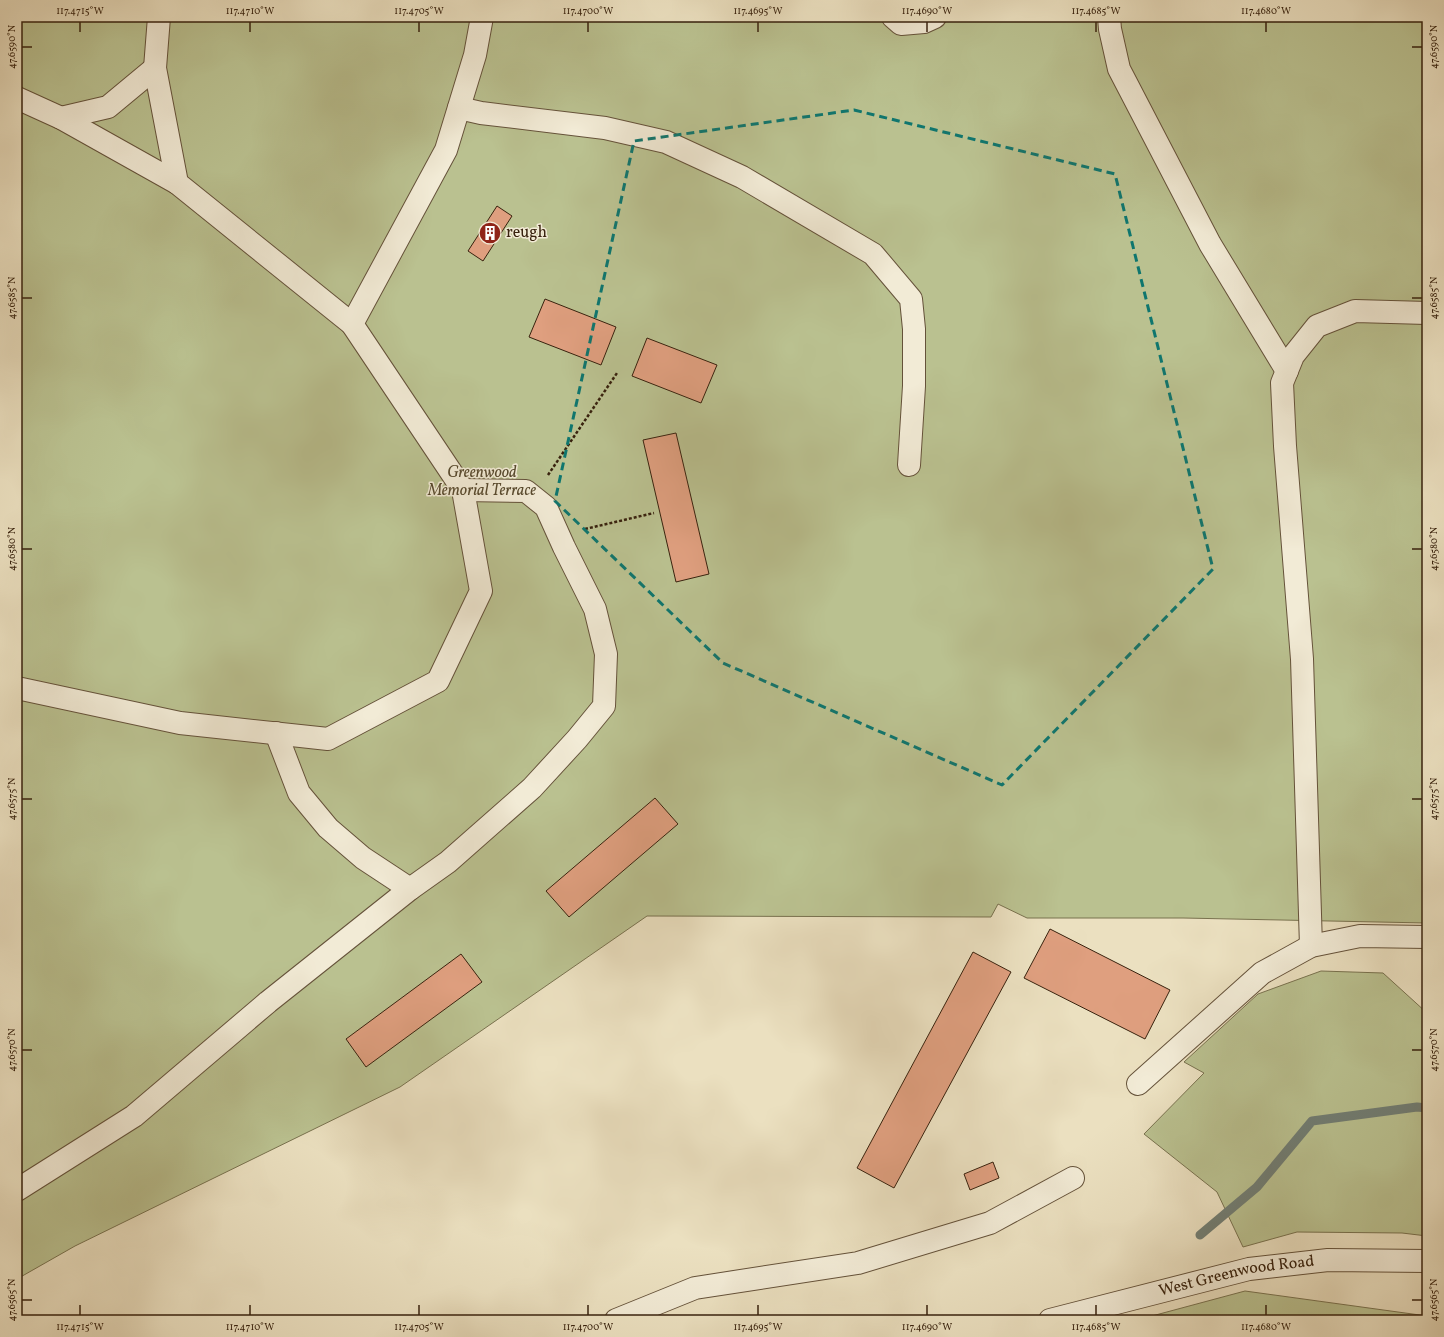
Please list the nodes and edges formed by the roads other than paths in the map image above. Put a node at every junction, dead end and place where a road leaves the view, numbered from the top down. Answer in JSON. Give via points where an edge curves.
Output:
{"nodes":[{"id":1,"x":159,"y":17,"type":"edge"},
{"id":2,"x":482,"y":17,"type":"edge"},
{"id":3,"x":893,"y":17,"type":"edge"},
{"id":4,"x":935,"y":17,"type":"edge"},
{"id":5,"x":1109,"y":17,"type":"edge"},
{"id":6,"x":155,"y":68,"type":"junction"},
{"id":7,"x":17,"y":98,"type":"edge"},
{"id":8,"x":459,"y":108,"type":"junction"},
{"id":9,"x":61,"y":118,"type":"junction"},
{"id":10,"x":177,"y":183,"type":"junction"},
{"id":11,"x":1427,"y":313,"type":"edge"},
{"id":12,"x":352,"y":324,"type":"junction"},
{"id":13,"x":1287,"y":371,"type":"junction"},
{"id":14,"x":909,"y":465,"type":"dead end"},
{"id":15,"x":463,"y":490,"type":"junction"},
{"id":16,"x":17,"y":688,"type":"edge"},
{"id":17,"x":276,"y":733,"type":"junction"},
{"id":18,"x":410,"y":889,"type":"junction"},
{"id":19,"x":1427,"y":937,"type":"edge"},
{"id":20,"x":1311,"y":946,"type":"junction"},
{"id":21,"x":1138,"y":1084,"type":"dead end"},
{"id":22,"x":1073,"y":1178,"type":"dead end"},
{"id":23,"x":18,"y":1188,"type":"edge"},
{"id":24,"x":1427,"y":1261,"type":"edge"},
{"id":25,"x":616,"y":1320,"type":"edge"},
{"id":26,"x":1050,"y":1320,"type":"edge"}],
"edges":[{"from":1,"to":6,"type":"street"},
{"from":2,"to":8,"type":"street","via":[[475,56]]},
{"from":3,"to":4,"type":"street","via":[[901,24],[924,22]]},
{"from":5,"to":13,"type":"street","via":[[1119,68],[1210,244]]},
{"from":6,"to":9,"type":"street","via":[[108,107]]},
{"from":6,"to":10,"type":"street"},
{"from":7,"to":9,"type":"street"},
{"from":8,"to":12,"type":"street","via":[[446,150]]},
{"from":8,"to":14,"type":"street","via":[[605,128],[666,142],[742,177],[873,254],[911,299],[914,386]]},
{"from":9,"to":10,"type":"street"},
{"from":10,"to":12,"type":"street"},
{"from":11,"to":13,"type":"street","via":[[1355,311],[1317,326],[1293,356]]},
{"from":12,"to":15,"type":"street"},
{"from":13,"to":20,"type":"street","via":[[1282,383],[1302,659]]},
{"from":15,"to":17,"type":"street","via":[[481,591],[438,681],[328,738]]},
{"from":15,"to":18,"type":"street","via":[[526,491],[546,507],[596,609],[606,654],[604,706],[532,788],[448,862]]},
{"from":16,"to":17,"type":"street","via":[[180,723]]},
{"from":17,"to":18,"type":"street","via":[[299,793],[328,828],[363,858]]},
{"from":18,"to":23,"type":"street","via":[[268,1002],[134,1116]]},
{"from":19,"to":20,"type":"street","via":[[1360,936]]},
{"from":20,"to":21,"type":"street","via":[[1262,973]]},
{"from":22,"to":25,"type":"street","via":[[990,1223],[858,1263],[695,1288]]},
{"from":24,"to":26,"type":"street","name":"West Greenwood Road","via":[[1328,1260],[1249,1269]]}]}
